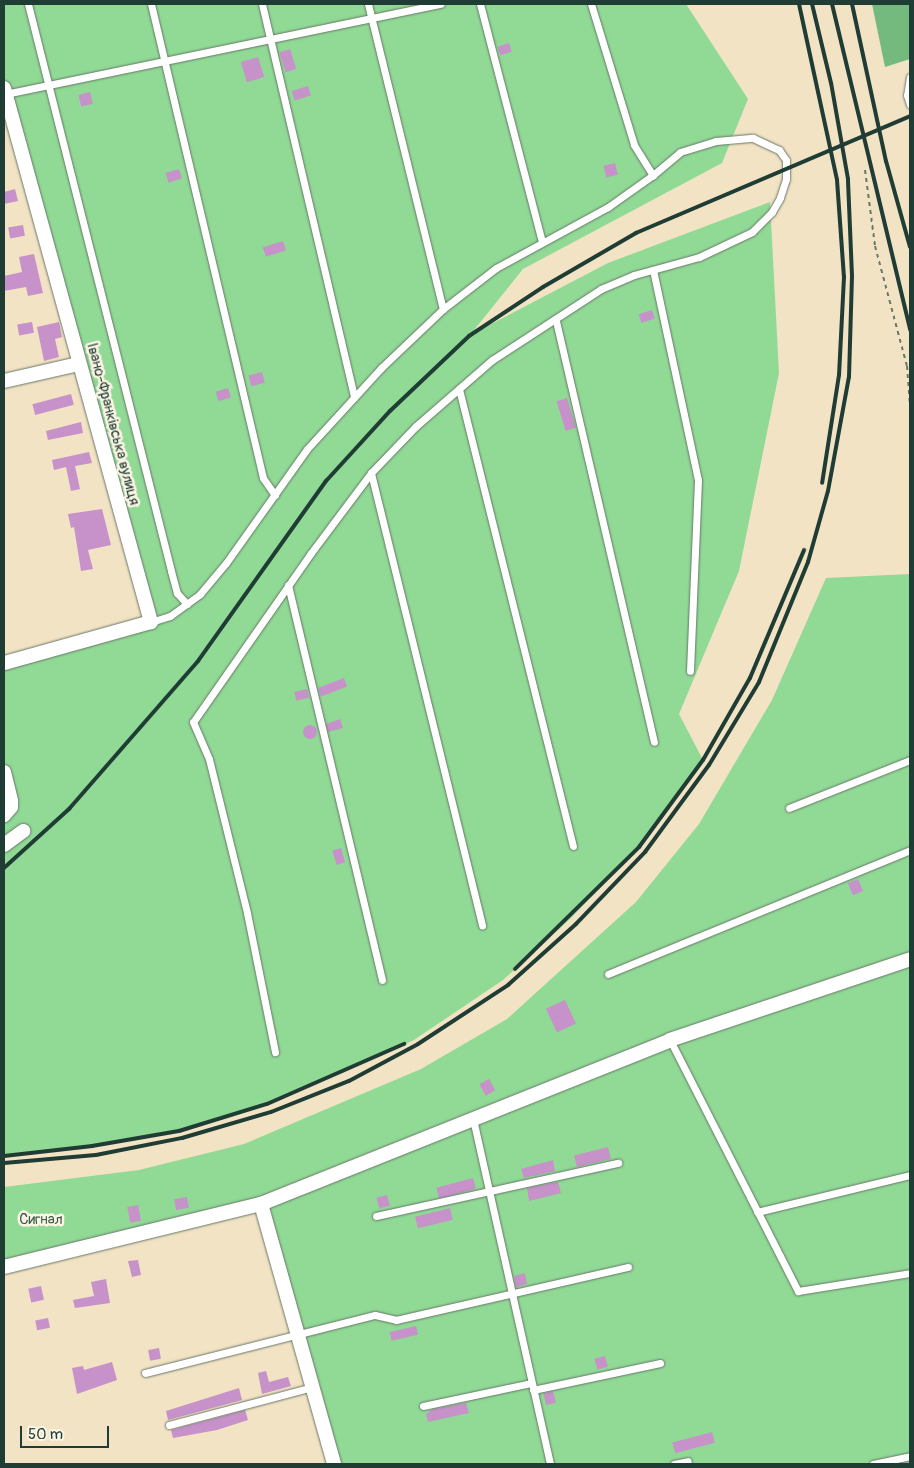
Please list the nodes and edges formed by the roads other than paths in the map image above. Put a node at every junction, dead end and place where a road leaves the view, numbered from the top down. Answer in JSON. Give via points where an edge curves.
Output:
{"nodes":[{"id":1,"x":28,"y":4,"type":"edge"},
{"id":2,"x":151,"y":4,"type":"edge"},
{"id":3,"x":262,"y":4,"type":"edge"},
{"id":4,"x":368,"y":4,"type":"edge"},
{"id":5,"x":441,"y":4,"type":"edge"},
{"id":6,"x":480,"y":4,"type":"edge"},
{"id":7,"x":591,"y":4,"type":"edge"},
{"id":8,"x":372,"y":18,"type":"junction"},
{"id":9,"x":270,"y":40,"type":"junction"},
{"id":10,"x":165,"y":62,"type":"junction"},
{"id":11,"x":910,"y":77,"type":"edge"},
{"id":12,"x":48,"y":86,"type":"junction"},
{"id":13,"x":4,"y":93,"type":"edge"},
{"id":14,"x":910,"y":105,"type":"edge"},
{"id":15,"x":653,"y":176,"type":"junction"},
{"id":16,"x":542,"y":242,"type":"junction"},
{"id":17,"x":653,"y":270,"type":"junction"},
{"id":18,"x":443,"y":309,"type":"junction"},
{"id":19,"x":556,"y":321,"type":"junction"},
{"id":20,"x":79,"y":364,"type":"junction"},
{"id":21,"x":4,"y":381,"type":"edge"},
{"id":22,"x":460,"y":390,"type":"junction"},
{"id":23,"x":354,"y":397,"type":"junction"},
{"id":24,"x":371,"y":473,"type":"junction"},
{"id":25,"x":275,"y":495,"type":"junction"},
{"id":26,"x":288,"y":585,"type":"junction"},
{"id":27,"x":186,"y":604,"type":"junction"},
{"id":28,"x":151,"y":622,"type":"junction"},
{"id":29,"x":4,"y":663,"type":"edge"},
{"id":30,"x":690,"y":671,"type":"dead end"},
{"id":31,"x":654,"y":742,"type":"dead end"},
{"id":32,"x":910,"y":760,"type":"edge"},
{"id":33,"x":4,"y":772,"type":"edge"},
{"id":34,"x":789,"y":808,"type":"dead end"},
{"id":35,"x":7,"y":811,"type":"edge"},
{"id":36,"x":23,"y":831,"type":"dead end"},
{"id":37,"x":4,"y":845,"type":"edge"},
{"id":38,"x":573,"y":846,"type":"dead end"},
{"id":39,"x":910,"y":850,"type":"edge"},
{"id":40,"x":482,"y":926,"type":"dead end"},
{"id":41,"x":910,"y":960,"type":"edge"},
{"id":42,"x":608,"y":974,"type":"dead end"},
{"id":43,"x":382,"y":980,"type":"dead end"},
{"id":44,"x":670,"y":1040,"type":"junction"},
{"id":45,"x":275,"y":1052,"type":"dead end"},
{"id":46,"x":473,"y":1119,"type":"junction"},
{"id":47,"x":618,"y":1163,"type":"dead end"},
{"id":48,"x":910,"y":1175,"type":"edge"},
{"id":49,"x":489,"y":1192,"type":"junction"},
{"id":50,"x":261,"y":1204,"type":"junction"},
{"id":51,"x":757,"y":1212,"type":"junction"},
{"id":52,"x":376,"y":1216,"type":"dead end"},
{"id":53,"x":4,"y":1267,"type":"edge"},
{"id":54,"x":628,"y":1267,"type":"dead end"},
{"id":55,"x":910,"y":1273,"type":"edge"},
{"id":56,"x":510,"y":1296,"type":"junction"},
{"id":57,"x":298,"y":1333,"type":"junction"},
{"id":58,"x":660,"y":1363,"type":"dead end"},
{"id":59,"x":145,"y":1372,"type":"dead end"},
{"id":60,"x":314,"y":1387,"type":"junction"},
{"id":61,"x":532,"y":1387,"type":"junction"},
{"id":62,"x":423,"y":1406,"type":"dead end"},
{"id":63,"x":169,"y":1425,"type":"dead end"},
{"id":64,"x":910,"y":1456,"type":"edge"},
{"id":65,"x":688,"y":1461,"type":"dead end"},
{"id":66,"x":334,"y":1464,"type":"edge"},
{"id":67,"x":550,"y":1464,"type":"edge"},
{"id":68,"x":674,"y":1464,"type":"edge"},
{"id":69,"x":873,"y":1464,"type":"edge"}],
"edges":[{"from":1,"to":12,"type":"lane"},
{"from":2,"to":10,"type":"lane"},
{"from":3,"to":9,"type":"lane"},
{"from":4,"to":8,"type":"lane"},
{"from":5,"to":8,"type":"lane"},
{"from":6,"to":16,"type":"lane"},
{"from":7,"to":15,"type":"lane","via":[[634,145]]},
{"from":8,"to":9,"type":"lane"},
{"from":8,"to":18,"type":"lane"},
{"from":9,"to":10,"type":"lane"},
{"from":9,"to":23,"type":"lane"},
{"from":10,"to":12,"type":"lane"},
{"from":10,"to":25,"type":"lane","via":[[263,478]]},
{"from":11,"to":14,"type":"lane","via":[[906,95]]},
{"from":12,"to":13,"type":"lane"},
{"from":12,"to":27,"type":"lane","via":[[177,593]]},
{"from":13,"to":20,"type":"street","name":"Івано-Франківська вулиця"},
{"from":15,"to":16,"type":"lane","via":[[608,207]]},
{"from":15,"to":17,"type":"lane","via":[[680,152],[716,141],[753,138],[771,144],[786,160],[786,179],[780,198],[752,232],[700,257]]},
{"from":16,"to":18,"type":"lane","via":[[496,268]]},
{"from":17,"to":19,"type":"lane","via":[[619,280]]},
{"from":17,"to":30,"type":"lane","via":[[697,472]]},
{"from":18,"to":23,"type":"lane"},
{"from":19,"to":22,"type":"lane","via":[[520,341]]},
{"from":19,"to":31,"type":"lane"},
{"from":20,"to":21,"type":"street"},
{"from":20,"to":28,"type":"street","name":"Івано-Франківська вулиця"},
{"from":22,"to":24,"type":"lane","via":[[416,426]]},
{"from":22,"to":38,"type":"lane"},
{"from":23,"to":25,"type":"lane","via":[[307,449]]},
{"from":24,"to":26,"type":"lane"},
{"from":24,"to":40,"type":"lane"},
{"from":25,"to":27,"type":"lane","via":[[226,563]]},
{"from":26,"to":43,"type":"lane"},
{"from":26,"to":45,"type":"lane","via":[[193,722],[208,759],[247,913]]},
{"from":27,"to":28,"type":"lane","via":[[170,616]]},
{"from":28,"to":29,"type":"street"},
{"from":32,"to":34,"type":"lane"},
{"from":33,"to":35,"type":"street"},
{"from":36,"to":37,"type":"street"},
{"from":39,"to":42,"type":"lane"},
{"from":41,"to":44,"type":"street"},
{"from":44,"to":46,"type":"street"},
{"from":44,"to":51,"type":"lane"},
{"from":46,"to":49,"type":"lane"},
{"from":46,"to":50,"type":"street"},
{"from":47,"to":49,"type":"lane"},
{"from":48,"to":51,"type":"lane"},
{"from":49,"to":52,"type":"lane"},
{"from":49,"to":56,"type":"lane"},
{"from":50,"to":53,"type":"street"},
{"from":50,"to":57,"type":"street"},
{"from":51,"to":55,"type":"lane","via":[[798,1291]]},
{"from":54,"to":56,"type":"lane"},
{"from":56,"to":57,"type":"lane","via":[[396,1320],[375,1315]]},
{"from":56,"to":61,"type":"lane"},
{"from":57,"to":59,"type":"lane"},
{"from":57,"to":60,"type":"street"},
{"from":58,"to":61,"type":"lane"},
{"from":60,"to":63,"type":"lane"},
{"from":60,"to":66,"type":"street"},
{"from":61,"to":62,"type":"lane"},
{"from":61,"to":67,"type":"lane"},
{"from":64,"to":69,"type":"lane"},
{"from":65,"to":68,"type":"lane"}]}
